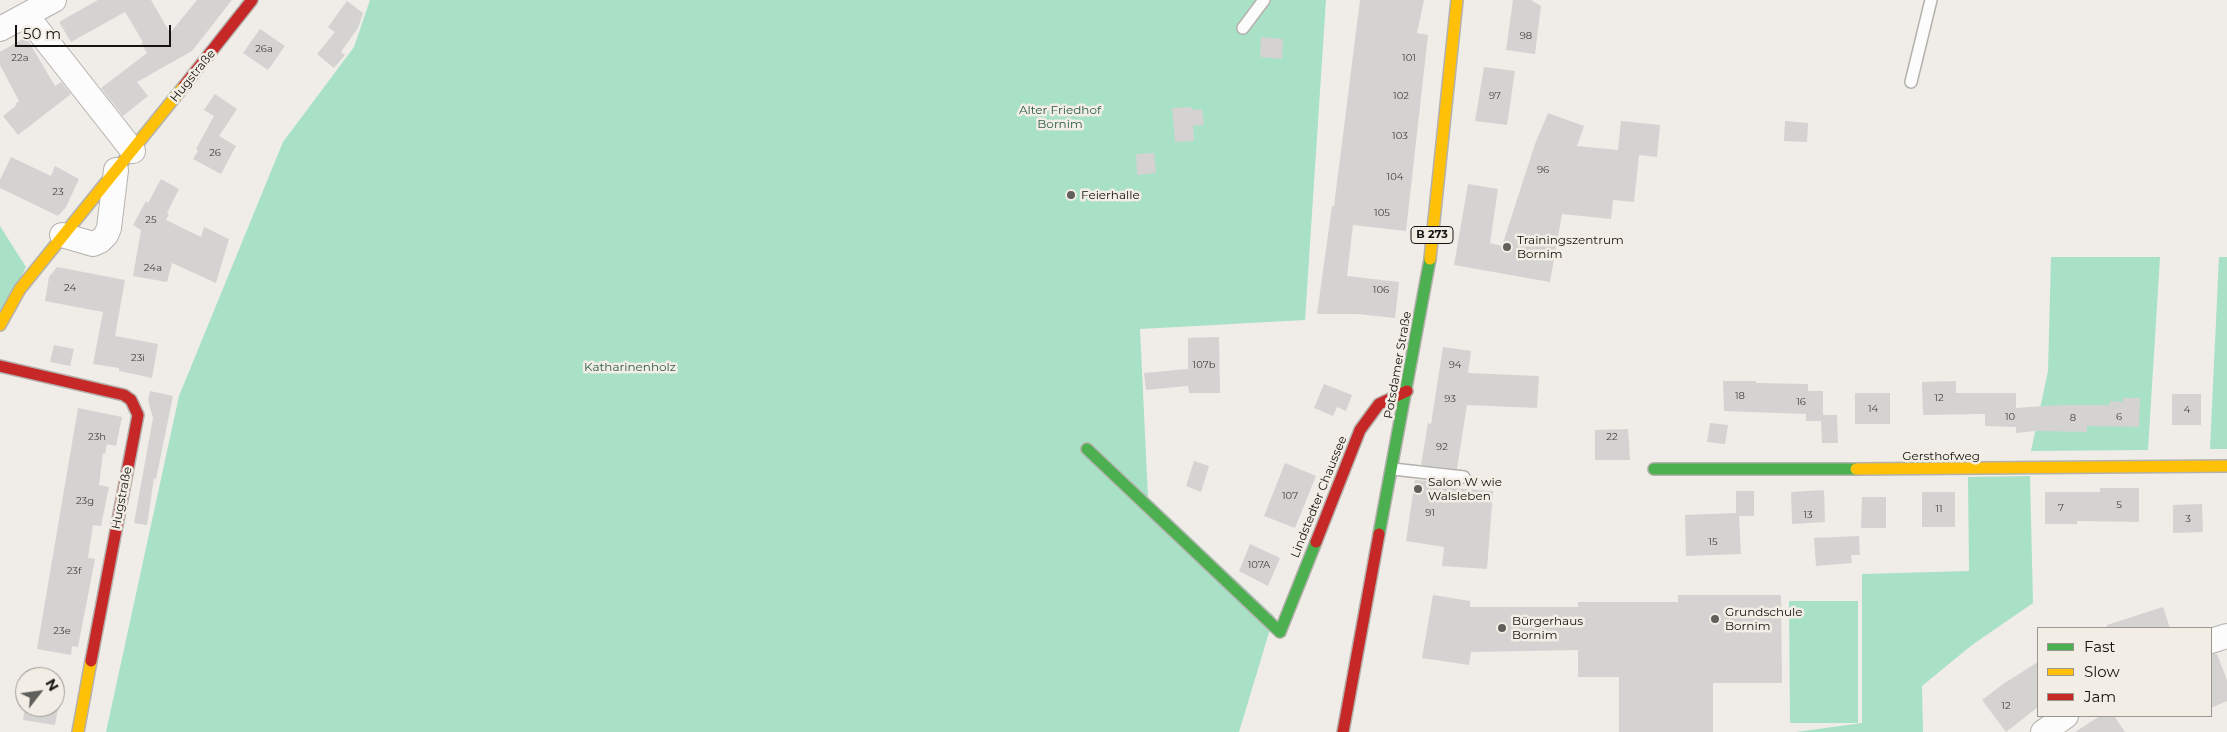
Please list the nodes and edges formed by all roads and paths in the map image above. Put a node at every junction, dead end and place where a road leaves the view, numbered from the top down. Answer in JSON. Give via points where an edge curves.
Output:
{"nodes":[{"id":1,"x":54,"y":0,"type":"edge"},
{"id":2,"x":252,"y":0,"type":"edge"},
{"id":3,"x":1264,"y":0,"type":"edge"},
{"id":4,"x":1457,"y":0,"type":"edge"},
{"id":5,"x":1931,"y":0,"type":"edge"},
{"id":6,"x":26,"y":15,"type":"junction"},
{"id":7,"x":1243,"y":28,"type":"dead end"},
{"id":8,"x":0,"y":29,"type":"edge"},
{"id":9,"x":1910,"y":82,"type":"dead end"},
{"id":10,"x":133,"y":151,"type":"junction"},
{"id":11,"x":116,"y":170,"type":"junction"},
{"id":12,"x":62,"y":235,"type":"junction"},
{"id":13,"x":0,"y":325,"type":"edge"},
{"id":14,"x":0,"y":366,"type":"edge"},
{"id":15,"x":1407,"y":391,"type":"junction"},
{"id":16,"x":1087,"y":449,"type":"dead end"},
{"id":17,"x":2227,"y":466,"type":"edge"},
{"id":18,"x":1393,"y":469,"type":"junction"},
{"id":19,"x":1654,"y":469,"type":"dead end"},
{"id":20,"x":1464,"y":477,"type":"dead end"},
{"id":21,"x":2227,"y":636,"type":"edge"},
{"id":22,"x":2212,"y":641,"type":"edge"},
{"id":23,"x":2065,"y":717,"type":"edge"},
{"id":24,"x":78,"y":732,"type":"edge"},
{"id":25,"x":1343,"y":732,"type":"edge"},
{"id":26,"x":2043,"y":732,"type":"edge"}],
"edges":[{"from":1,"to":6,"type":"street"},
{"from":2,"to":10,"type":"street","name":"Hugstraße"},
{"from":3,"to":7,"type":"lane"},
{"from":4,"to":15,"type":"street","name":"Potsdamer Straße","number":"B 273","via":[[1429,264]]},
{"from":5,"to":9,"type":"lane"},
{"from":6,"to":8,"type":"street"},
{"from":6,"to":10,"type":"street"},
{"from":10,"to":11,"type":"street","name":"Hugstraße"},
{"from":11,"to":12,"type":"street","name":"Hugstraße"},
{"from":11,"to":12,"type":"street","via":[[106,235],[93,244]]},
{"from":12,"to":13,"type":"street","name":"Hugstraße","via":[[20,289]]},
{"from":14,"to":24,"type":"street","name":"Hugstraße","via":[[124,395],[131,400],[138,416]]},
{"from":15,"to":16,"type":"street","name":"Lindstedter Chaussee","via":[[1379,404],[1360,430],[1280,632]]},
{"from":15,"to":18,"type":"street","name":"Potsdamer Straße","number":"B 273"},
{"from":17,"to":19,"type":"street","name":"Gersthofweg"},
{"from":18,"to":20,"type":"lane"},
{"from":18,"to":25,"type":"street","name":"Potsdamer Straße","number":"B 273"},
{"from":21,"to":22,"type":"street"},
{"from":23,"to":26,"type":"street"}]}
